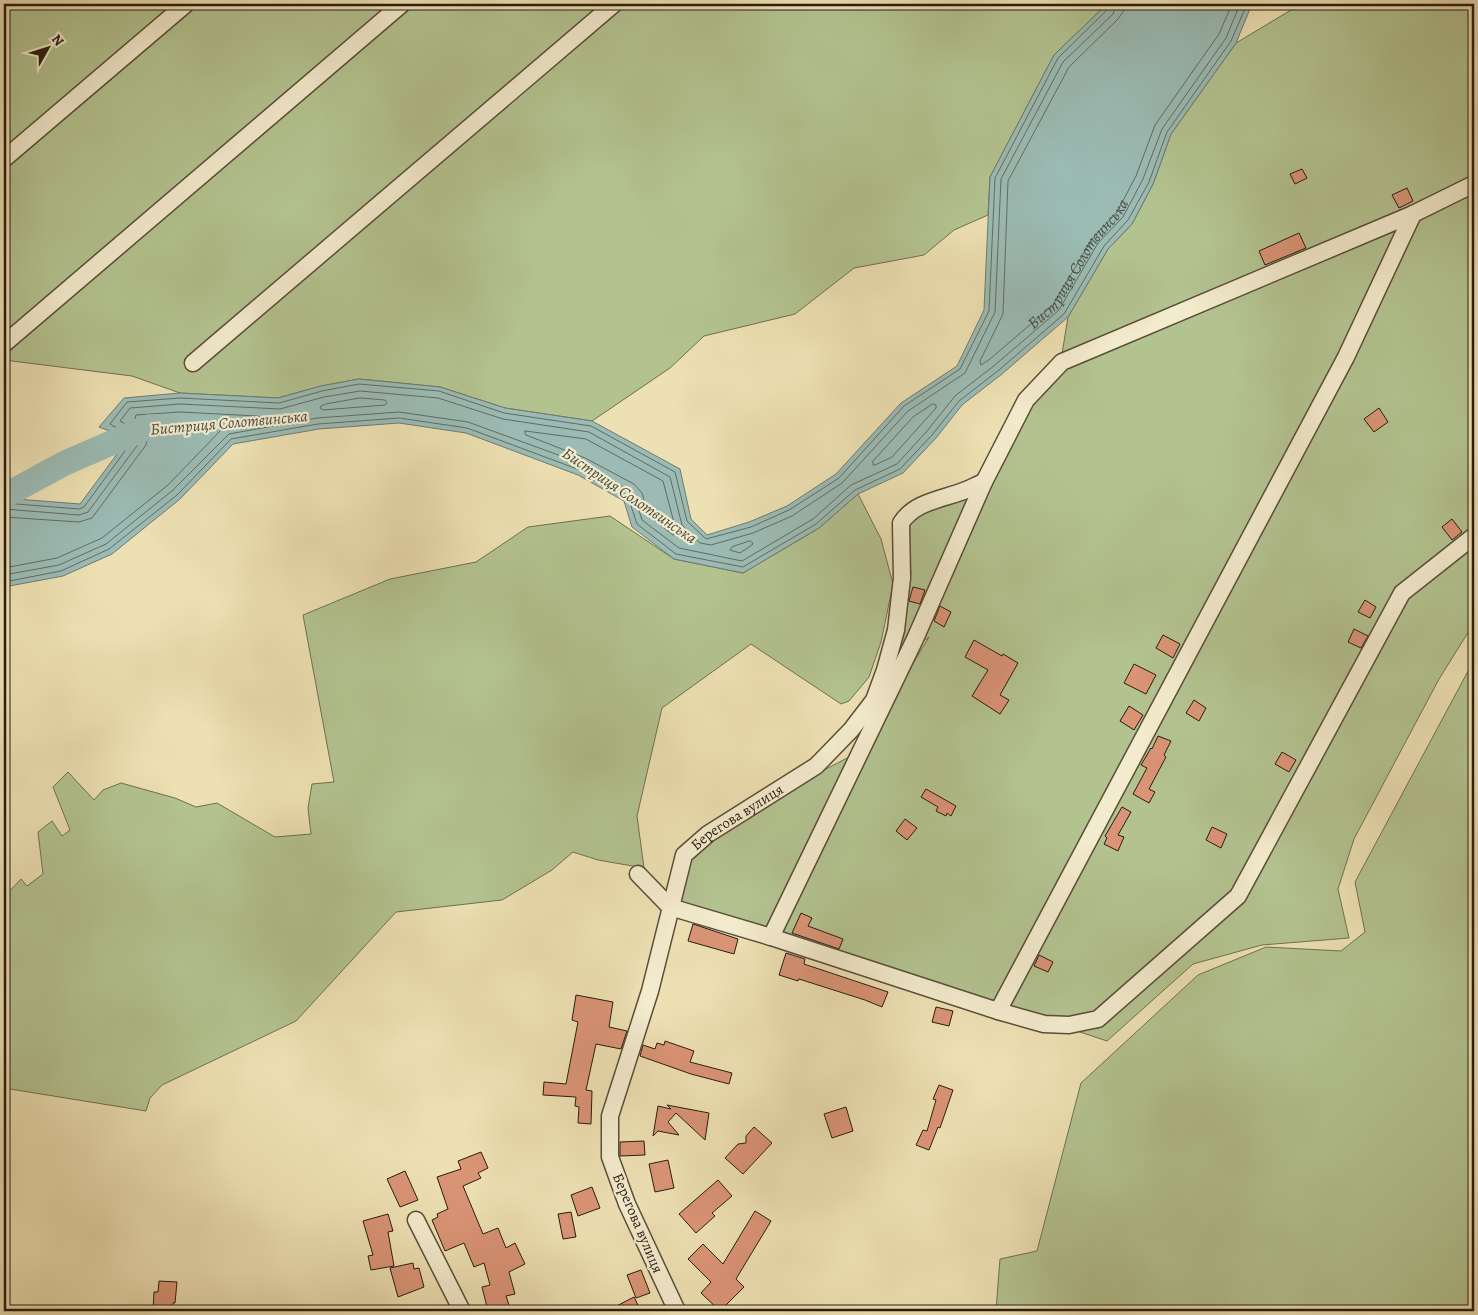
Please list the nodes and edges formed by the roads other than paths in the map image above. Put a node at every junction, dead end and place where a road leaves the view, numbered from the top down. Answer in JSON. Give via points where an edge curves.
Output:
{"nodes":[{"id":1,"x":186,"y":4,"type":"edge"},
{"id":2,"x":402,"y":4,"type":"edge"},
{"id":3,"x":614,"y":4,"type":"edge"},
{"id":4,"x":4,"y":159,"type":"edge"},
{"id":5,"x":1474,"y":184,"type":"edge"},
{"id":6,"x":1413,"y":214,"type":"junction"},
{"id":7,"x":4,"y":344,"type":"edge"},
{"id":8,"x":193,"y":363,"type":"dead end"},
{"id":9,"x":984,"y":482,"type":"junction"},
{"id":10,"x":1474,"y":536,"type":"edge"},
{"id":11,"x":638,"y":874,"type":"dead end"},
{"id":12,"x":670,"y":907,"type":"junction"},
{"id":13,"x":771,"y":937,"type":"junction"},
{"id":14,"x":998,"y":1010,"type":"junction"},
{"id":15,"x":416,"y":1220,"type":"dead end"},
{"id":16,"x":462,"y":1311,"type":"edge"},
{"id":17,"x":678,"y":1311,"type":"edge"}],
"edges":[{"from":1,"to":4,"type":"street"},
{"from":2,"to":7,"type":"street"},
{"from":3,"to":8,"type":"street"},
{"from":5,"to":6,"type":"street"},
{"from":6,"to":9,"type":"street","via":[[1062,362],[1026,400]]},
{"from":6,"to":14,"type":"street","via":[[1346,357]]},
{"from":9,"to":12,"type":"street","name":"Берегова вулиця","via":[[928,502],[905,516],[901,523],[902,578],[896,630],[874,700],[851,730],[816,766],[708,834],[684,855]]},
{"from":9,"to":13,"type":"street","via":[[915,639]]},
{"from":10,"to":14,"type":"street","via":[[1402,593],[1238,896],[1098,1019],[1069,1025],[1044,1024]]},
{"from":11,"to":12,"type":"street"},
{"from":12,"to":13,"type":"street"},
{"from":12,"to":17,"type":"street","name":"Берегова вулиця","via":[[650,991],[610,1116],[610,1157],[627,1204]]},
{"from":13,"to":14,"type":"street"},
{"from":15,"to":16,"type":"street"}]}
